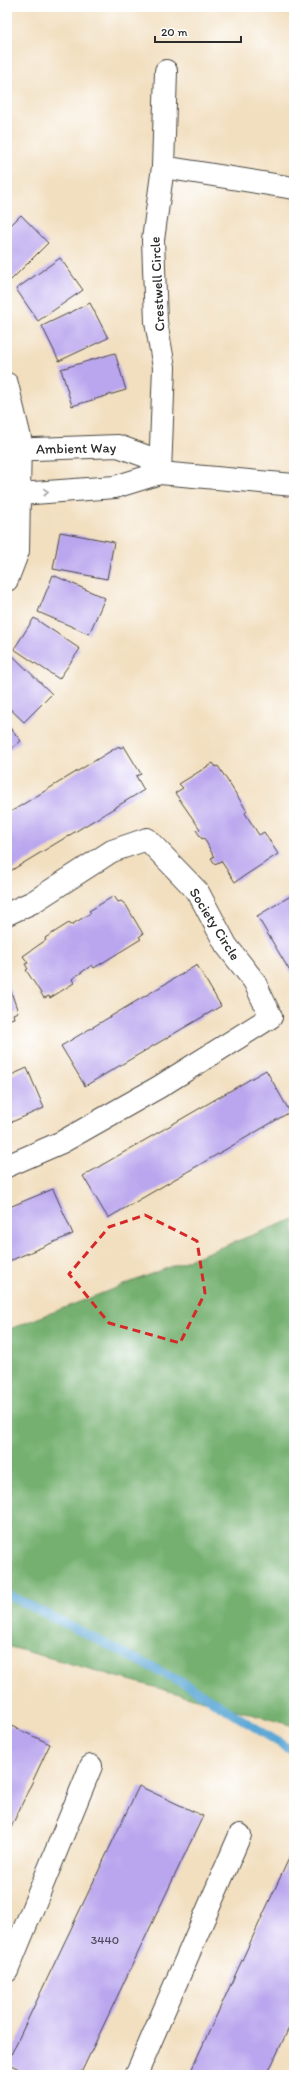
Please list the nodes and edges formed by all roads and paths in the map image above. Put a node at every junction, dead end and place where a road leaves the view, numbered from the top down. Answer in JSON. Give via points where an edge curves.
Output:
{"nodes":[{"id":1,"x":166,"y":71,"type":"dead end"},
{"id":2,"x":163,"y":167,"type":"junction"},
{"id":3,"x":294,"y":188,"type":"edge"},
{"id":4,"x":7,"y":384,"type":"edge"},
{"id":5,"x":14,"y":449,"type":"edge"},
{"id":6,"x":160,"y":473,"type":"junction"},
{"id":7,"x":294,"y":485,"type":"edge"},
{"id":8,"x":13,"y":493,"type":"edge"},
{"id":9,"x":7,"y":580,"type":"edge"},
{"id":10,"x":7,"y":914,"type":"edge"},
{"id":11,"x":7,"y":1166,"type":"edge"},
{"id":12,"x":91,"y":1766,"type":"dead end"},
{"id":13,"x":240,"y":1835,"type":"dead end"},
{"id":14,"x":7,"y":1971,"type":"edge"},
{"id":15,"x":136,"y":2075,"type":"edge"}],
"edges":[{"from":1,"to":2,"type":"street","name":"Crestwell Circle"},
{"from":2,"to":3,"type":"street"},
{"from":2,"to":6,"type":"street","name":"Crestwell Circle","via":[[153,240],[156,322],[164,367]]},
{"from":4,"to":5,"type":"street","via":[[20,438]]},
{"from":5,"to":6,"type":"street","name":"Ambient Way","via":[[118,446],[148,457]]},
{"from":5,"to":8,"type":"street"},
{"from":6,"to":7,"type":"street"},
{"from":8,"to":6,"type":"street","one_way":true,"via":[[115,487]]},
{"from":8,"to":9,"type":"street","via":[[18,551]]},
{"from":10,"to":11,"type":"street","name":"Society Circle","via":[[33,902],[112,851],[147,839],[198,892],[226,945],[254,981],[271,1017],[159,1088],[62,1142]]},
{"from":12,"to":14,"type":"street"},
{"from":13,"to":15,"type":"street"}]}
